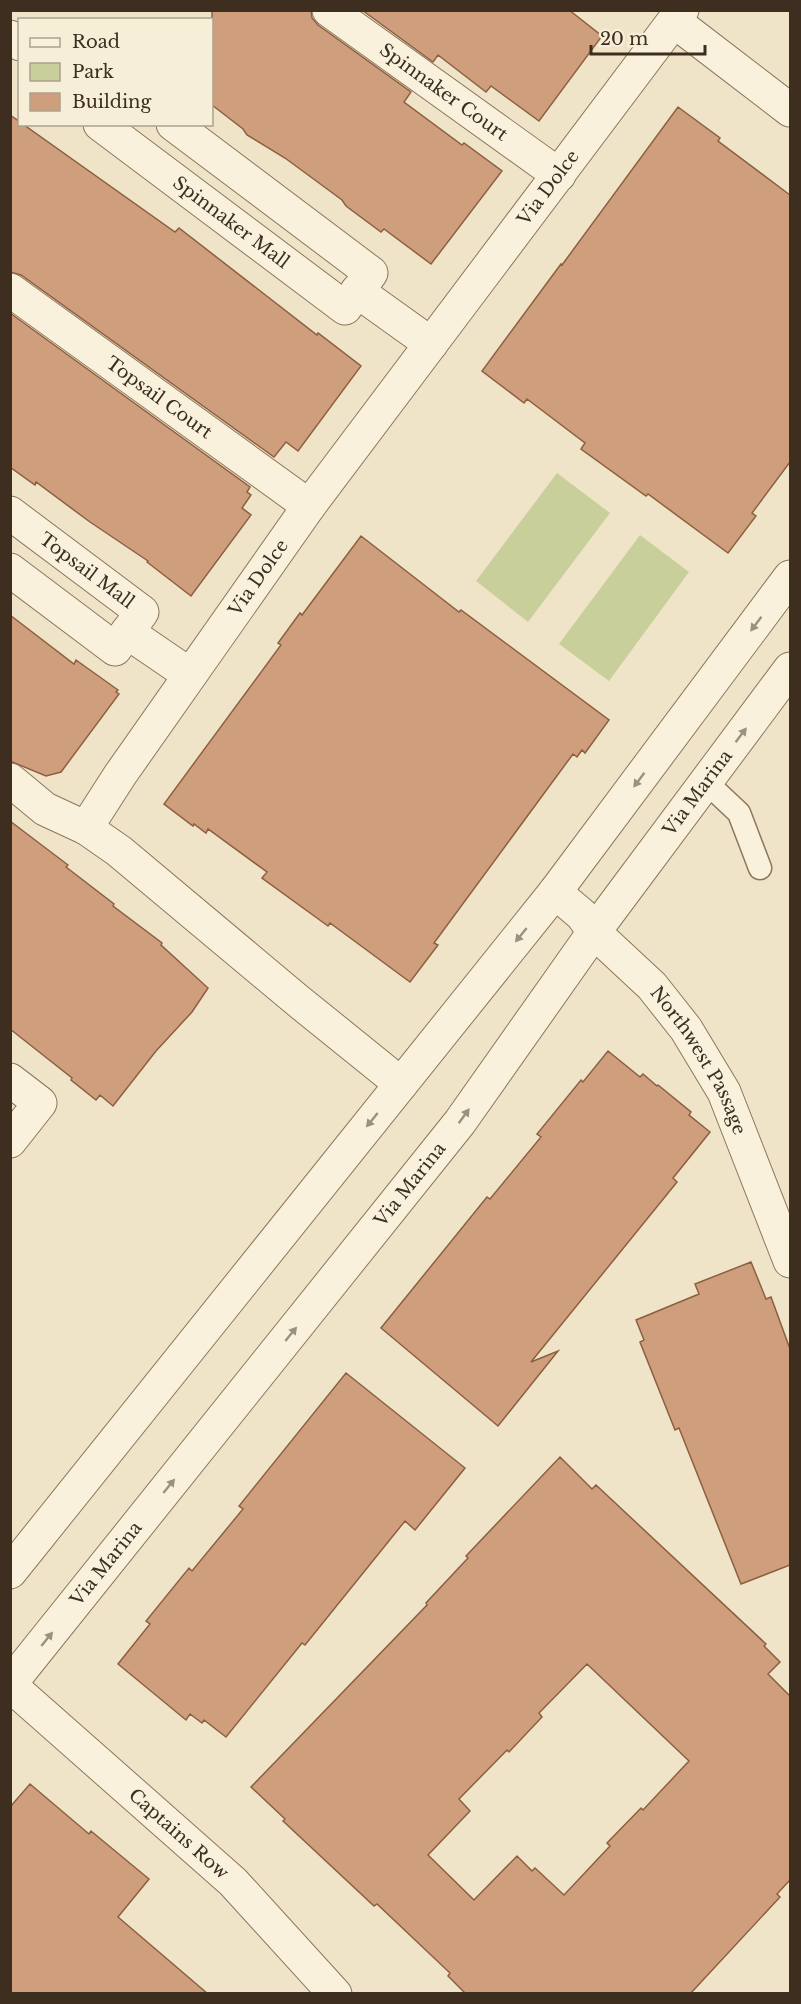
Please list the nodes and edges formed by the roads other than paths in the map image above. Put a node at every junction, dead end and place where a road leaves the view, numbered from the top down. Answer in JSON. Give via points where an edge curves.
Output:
{"nodes":[{"id":1,"x":329,"y":10,"type":"edge"},
{"id":2,"x":672,"y":14,"type":"edge"},
{"id":3,"x":790,"y":110,"type":"edge"},
{"id":4,"x":103,"y":126,"type":"edge"},
{"id":5,"x":176,"y":126,"type":"edge"},
{"id":6,"x":559,"y":174,"type":"junction"},
{"id":7,"x":10,"y":290,"type":"edge"},
{"id":8,"x":357,"y":291,"type":"junction"},
{"id":9,"x":431,"y":344,"type":"junction"},
{"id":10,"x":309,"y":506,"type":"junction"},
{"id":11,"x":10,"y":513,"type":"edge"},
{"id":12,"x":10,"y":570,"type":"edge"},
{"id":13,"x":790,"y":577,"type":"edge"},
{"id":14,"x":127,"y":632,"type":"junction"},
{"id":15,"x":790,"y":669,"type":"edge"},
{"id":16,"x":190,"y":675,"type":"junction"},
{"id":17,"x":10,"y":780,"type":"edge"},
{"id":18,"x":706,"y":782,"type":"junction"},
{"id":19,"x":86,"y":828,"type":"junction"},
{"id":20,"x":760,"y":868,"type":"dead end"},
{"id":21,"x":555,"y":892,"type":"junction"},
{"id":22,"x":594,"y":932,"type":"junction"},
{"id":23,"x":10,"y":1080,"type":"edge"},
{"id":24,"x":401,"y":1084,"type":"junction"},
{"id":25,"x":10,"y":1141,"type":"edge"},
{"id":26,"x":790,"y":1261,"type":"edge"},
{"id":27,"x":10,"y":1572,"type":"edge"},
{"id":28,"x":10,"y":1684,"type":"edge"},
{"id":29,"x":335,"y":1994,"type":"edge"}],
"edges":[{"from":1,"to":6,"type":"street","name":"Spinnaker Court"},
{"from":2,"to":3,"type":"street"},
{"from":2,"to":6,"type":"street","name":"Via Dolce"},
{"from":4,"to":8,"type":"street","name":"Spinnaker Mall","via":[[345,308]]},
{"from":5,"to":8,"type":"street","via":[[371,273]]},
{"from":6,"to":9,"type":"street","name":"Via Dolce"},
{"from":7,"to":10,"type":"street","name":"Topsail Court"},
{"from":8,"to":9,"type":"street"},
{"from":9,"to":10,"type":"street","name":"Via Dolce"},
{"from":10,"to":16,"type":"street","name":"Via Dolce"},
{"from":11,"to":14,"type":"street","name":"Topsail Mall","via":[[142,612]]},
{"from":12,"to":14,"type":"street","name":"Topsail Mall","via":[[115,649]]},
{"from":13,"to":21,"type":"street","one_way":true},
{"from":14,"to":16,"type":"street","name":"Topsail Mall"},
{"from":18,"to":15,"type":"street","name":"Via Marina","one_way":true},
{"from":16,"to":19,"type":"street","name":"Via Dolce"},
{"from":17,"to":19,"type":"street","via":[[45,809]]},
{"from":18,"to":20,"type":"lane","via":[[739,813]]},
{"from":18,"to":22,"type":"street","name":"Via Marina"},
{"from":19,"to":24,"type":"street","via":[[119,850]]},
{"from":21,"to":22,"type":"street","name":"Northwest Passage","via":[[582,915]]},
{"from":21,"to":24,"type":"street","one_way":true},
{"from":22,"to":26,"type":"street","name":"Northwest Passage","via":[[658,994],[686,1029],[724,1092]]},
{"from":28,"to":22,"type":"street","name":"Via Marina","one_way":true,"via":[[460,1122]]},
{"from":23,"to":25,"type":"street","via":[[40,1103]]},
{"from":24,"to":27,"type":"street","one_way":true},
{"from":28,"to":29,"type":"street","name":"Captains Row","via":[[233,1882]]}]}
